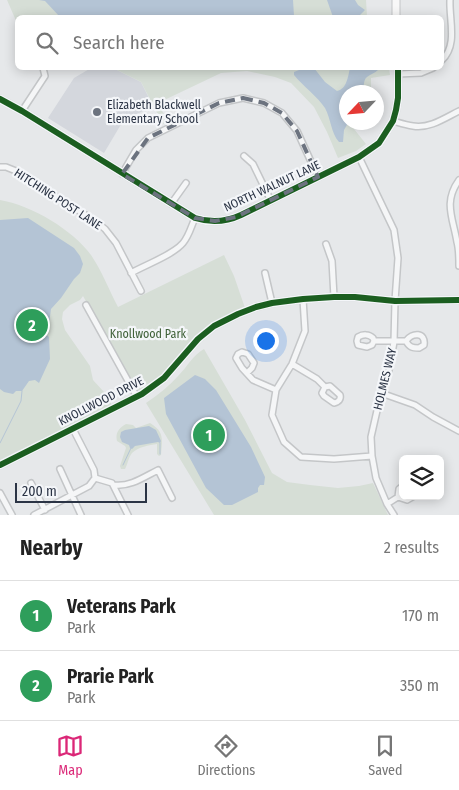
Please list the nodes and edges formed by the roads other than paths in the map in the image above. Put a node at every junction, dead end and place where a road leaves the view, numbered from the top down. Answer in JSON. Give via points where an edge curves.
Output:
{"nodes":[{"id":1,"x":396,"y":0,"type":"edge"},
{"id":2,"x":450,"y":0,"type":"edge"},
{"id":3,"x":396,"y":15,"type":"edge"},
{"id":4,"x":444,"y":58,"type":"edge"},
{"id":5,"x":44,"y":70,"type":"edge"},
{"id":6,"x":428,"y":70,"type":"edge"},
{"id":7,"x":398,"y":71,"type":"edge"},
{"id":8,"x":0,"y":99,"type":"edge"},
{"id":9,"x":22,"y":111,"type":"junction"},
{"id":10,"x":459,"y":111,"type":"edge"},
{"id":11,"x":393,"y":121,"type":"junction"},
{"id":12,"x":244,"y":156,"type":"dead end"},
{"id":13,"x":359,"y":157,"type":"junction"},
{"id":14,"x":0,"y":167,"type":"edge"},
{"id":15,"x":122,"y":174,"type":"junction"},
{"id":16,"x":318,"y":177,"type":"junction"},
{"id":17,"x":459,"y":180,"type":"edge"},
{"id":18,"x":186,"y":183,"type":"dead end"},
{"id":19,"x":271,"y":200,"type":"junction"},
{"id":20,"x":171,"y":204,"type":"junction"},
{"id":21,"x":195,"y":218,"type":"junction"},
{"id":22,"x":326,"y":244,"type":"dead end"},
{"id":23,"x":459,"y":266,"type":"edge"},
{"id":24,"x":131,"y":273,"type":"junction"},
{"id":25,"x":265,"y":274,"type":"dead end"},
{"id":26,"x":141,"y":292,"type":"dead end"},
{"id":27,"x":334,"y":297,"type":"junction"},
{"id":28,"x":303,"y":299,"type":"junction"},
{"id":29,"x":459,"y":300,"type":"edge"},
{"id":30,"x":395,"y":301,"type":"junction"},
{"id":31,"x":272,"y":303,"type":"junction"},
{"id":32,"x":86,"y":305,"type":"dead end"},
{"id":33,"x":374,"y":341,"type":"dead end"},
{"id":34,"x":406,"y":341,"type":"dead end"},
{"id":35,"x":394,"y":342,"type":"junction"},
{"id":36,"x":292,"y":364,"type":"junction"},
{"id":37,"x":247,"y":373,"type":"dead end"},
{"id":38,"x":325,"y":387,"type":"dead end"},
{"id":39,"x":276,"y":390,"type":"junction"},
{"id":40,"x":381,"y":393,"type":"junction"},
{"id":41,"x":137,"y":397,"type":"junction"},
{"id":42,"x":73,"y":429,"type":"junction"},
{"id":43,"x":459,"y":430,"type":"edge"},
{"id":44,"x":372,"y":456,"type":"junction"},
{"id":45,"x":0,"y":464,"type":"edge"},
{"id":46,"x":60,"y":470,"type":"dead end"},
{"id":47,"x":95,"y":478,"type":"junction"},
{"id":48,"x":31,"y":483,"type":"dead end"},
{"id":49,"x":114,"y":485,"type":"junction"},
{"id":50,"x":399,"y":489,"type":"edge"},
{"id":51,"x":0,"y":493,"type":"edge"},
{"id":52,"x":73,"y":495,"type":"junction"},
{"id":53,"x":398,"y":497,"type":"joint"},
{"id":54,"x":172,"y":498,"type":"dead end"},
{"id":55,"x":387,"y":504,"type":"junction"},
{"id":56,"x":45,"y":510,"type":"junction"},
{"id":57,"x":12,"y":515,"type":"edge"},
{"id":58,"x":34,"y":515,"type":"edge"},
{"id":59,"x":81,"y":515,"type":"edge"},
{"id":60,"x":128,"y":515,"type":"edge"},
{"id":61,"x":394,"y":515,"type":"edge"}],
"edges":[{"from":1,"to":3,"type":"street"},
{"from":2,"to":4,"type":"street","via":[[452,44]]},
{"from":5,"to":9,"type":"street","via":[[45,76]]},
{"from":6,"to":7,"type":"street","via":[[421,73]]},
{"from":7,"to":11,"type":"street","name":"NORTH WALNUT LANE","via":[[398,98]]},
{"from":8,"to":9,"type":"street","name":"NORTH WALNUT LANE"},
{"from":9,"to":15,"type":"street","name":"NORTH WALNUT LANE"},
{"from":10,"to":11,"type":"street","via":[[426,126]]},
{"from":11,"to":13,"type":"street","name":"NORTH WALNUT LANE","via":[[379,143]]},
{"from":12,"to":19,"type":"street","via":[[253,164]]},
{"from":13,"to":16,"type":"street","name":"NORTH WALNUT LANE"},
{"from":13,"to":30,"type":"street","name":"HOLMES WAY","via":[[394,230],[398,258]]},
{"from":14,"to":24,"type":"street","name":"HITCHING POST LANE","via":[[16,171],[101,225],[116,243]]},
{"from":15,"to":16,"type":"street","via":[[136,150],[148,138],[219,103],[242,98],[264,103],[282,113],[297,131]]},
{"from":15,"to":20,"type":"street","name":"NORTH WALNUT LANE"},
{"from":16,"to":19,"type":"street","name":"NORTH WALNUT LANE"},
{"from":17,"to":23,"type":"street","via":[[453,188],[450,209],[458,243]]},
{"from":18,"to":20,"type":"street"},
{"from":19,"to":21,"type":"street","name":"NORTH WALNUT LANE","via":[[226,220]]},
{"from":20,"to":21,"type":"street","name":"NORTH WALNUT LANE"},
{"from":21,"to":24,"type":"street","via":[[182,245]]},
{"from":22,"to":27,"type":"street","via":[[332,260]]},
{"from":24,"to":26,"type":"street","name":"HITCHING POST LANE"},
{"from":25,"to":31,"type":"street"},
{"from":27,"to":28,"type":"street","name":"KNOLLWOOD DRIVE"},
{"from":27,"to":30,"type":"street","name":"KNOLLWOOD DRIVE"},
{"from":28,"to":31,"type":"street","name":"KNOLLWOOD DRIVE"},
{"from":28,"to":36,"type":"street","via":[[304,331]]},
{"from":29,"to":30,"type":"street","name":"KNOLLWOOD DRIVE"},
{"from":30,"to":35,"type":"street","name":"HOLMES WAY"},
{"from":31,"to":41,"type":"street","name":"KNOLLWOOD DRIVE","via":[[214,326],[198,339],[164,378]]},
{"from":32,"to":41,"type":"street"},
{"from":33,"to":35,"type":"street"},
{"from":34,"to":35,"type":"street"},
{"from":35,"to":40,"type":"street","name":"HOLMES WAY"},
{"from":36,"to":38,"type":"street"},
{"from":36,"to":39,"type":"street"},
{"from":37,"to":39,"type":"street","via":[[255,382]]},
{"from":39,"to":44,"type":"street","via":[[272,415],[284,442],[301,457],[334,460]]},
{"from":40,"to":43,"type":"street","via":[[415,405]]},
{"from":40,"to":44,"type":"street","name":"HOLMES WAY","via":[[371,437]]},
{"from":41,"to":42,"type":"street","name":"KNOLLWOOD DRIVE"},
{"from":42,"to":45,"type":"street","name":"KNOLLWOOD DRIVE"},
{"from":42,"to":47,"type":"street"},
{"from":44,"to":55,"type":"street","name":"HOLMES WAY","via":[[376,478]]},
{"from":46,"to":52,"type":"street"},
{"from":47,"to":49,"type":"street"},
{"from":47,"to":52,"type":"street","via":[[89,486]]},
{"from":48,"to":56,"type":"street"},
{"from":49,"to":54,"type":"street","via":[[128,484],[158,470]]},
{"from":49,"to":60,"type":"street"},
{"from":50,"to":53,"type":"street"},
{"from":51,"to":57,"type":"street"},
{"from":52,"to":56,"type":"street"},
{"from":52,"to":59,"type":"street"},
{"from":53,"to":55,"type":"street"},
{"from":55,"to":61,"type":"street","name":"HOLMES WAY"},
{"from":56,"to":58,"type":"street"}]}
